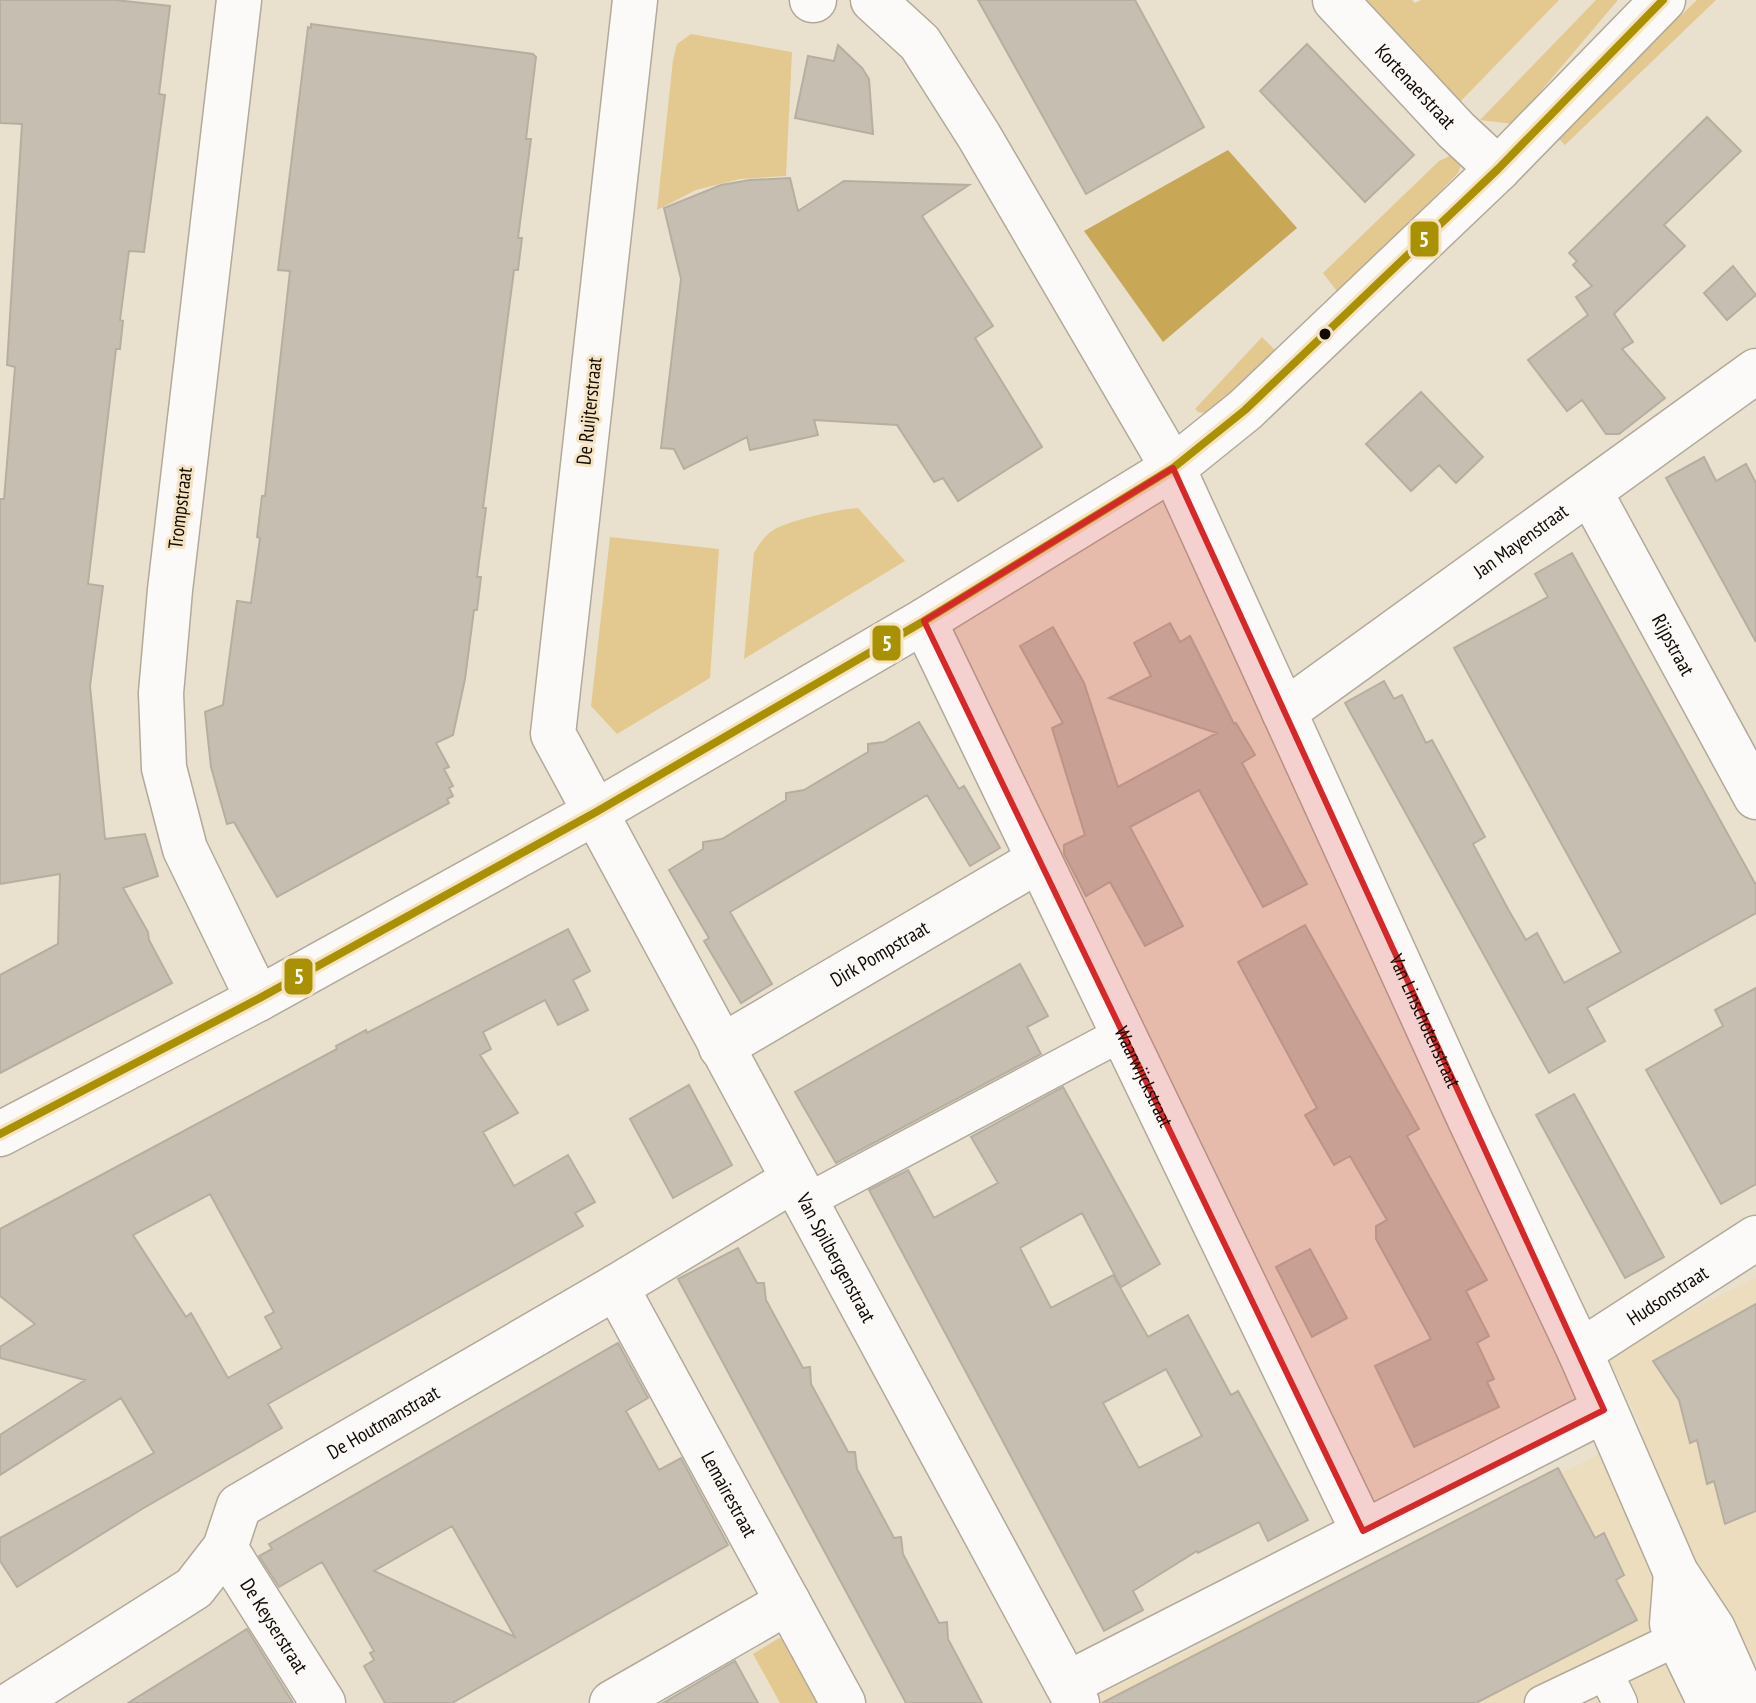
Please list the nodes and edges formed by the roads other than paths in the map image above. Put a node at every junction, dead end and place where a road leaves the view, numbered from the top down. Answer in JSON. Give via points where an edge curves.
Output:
{"nodes":[{"id":1,"x":239,"y":0,"type":"edge"},
{"id":2,"x":635,"y":0,"type":"edge"},
{"id":3,"x":873,"y":0,"type":"edge"},
{"id":4,"x":1335,"y":0,"type":"edge"},
{"id":5,"x":1663,"y":0,"type":"edge"},
{"id":6,"x":1498,"y":169,"type":"junction"},
{"id":7,"x":1756,"y":371,"type":"edge"},
{"id":8,"x":1173,"y":468,"type":"junction"},
{"id":9,"x":1590,"y":492,"type":"junction"},
{"id":10,"x":924,"y":621,"type":"junction"},
{"id":11,"x":1284,"y":712,"type":"junction"},
{"id":12,"x":1756,"y":797,"type":"edge"},
{"id":13,"x":596,"y":812,"type":"junction"},
{"id":14,"x":1039,"y":860,"type":"junction"},
{"id":15,"x":258,"y":999,"type":"junction"},
{"id":16,"x":1123,"y":1033,"type":"junction"},
{"id":17,"x":721,"y":1047,"type":"junction"},
{"id":18,"x":0,"y":1134,"type":"edge"},
{"id":19,"x":799,"y":1191,"type":"junction"},
{"id":20,"x":1756,"y":1238,"type":"edge"},
{"id":21,"x":616,"y":1287,"type":"junction"},
{"id":22,"x":1580,"y":1352,"type":"junction"},
{"id":23,"x":1604,"y":1410,"type":"junction"},
{"id":24,"x":1363,"y":1531,"type":"junction"},
{"id":25,"x":225,"y":1548,"type":"junction"},
{"id":26,"x":788,"y":1602,"type":"junction"},
{"id":27,"x":1697,"y":1635,"type":"junction"},
{"id":28,"x":1613,"y":1689,"type":"edge"},
{"id":29,"x":1072,"y":1693,"type":"edge"},
{"id":30,"x":13,"y":1703,"type":"edge"},
{"id":31,"x":323,"y":1703,"type":"edge"},
{"id":32,"x":612,"y":1703,"type":"edge"},
{"id":33,"x":843,"y":1703,"type":"edge"},
{"id":34,"x":1542,"y":1703,"type":"edge"},
{"id":35,"x":1710,"y":1703,"type":"edge"},
{"id":36,"x":1746,"y":1703,"type":"edge"}],
"edges":[{"from":1,"to":15,"type":"street","name":"Trompstraat","via":[[161,693],[164,768],[185,849]]},
{"from":2,"to":13,"type":"street","name":"De Ruijterstraat","via":[[553,734]]},
{"from":3,"to":8,"type":"street","name":"Van Linschotenstraat","via":[[920,43]]},
{"from":4,"to":6,"type":"street","name":"Kortenaerstraat"},
{"from":5,"to":6,"type":"street"},
{"from":6,"to":8,"type":"street","via":[[1245,410]]},
{"from":7,"to":9,"type":"street","name":"Jan Mayenstraat"},
{"from":8,"to":10,"type":"street"},
{"from":8,"to":11,"type":"street","name":"Van Linschotenstraat"},
{"from":9,"to":11,"type":"street","name":"Jan Mayenstraat"},
{"from":9,"to":12,"type":"street","name":"Rijpstraat"},
{"from":10,"to":13,"type":"street"},
{"from":10,"to":14,"type":"street","name":"Waarwijckstraat"},
{"from":11,"to":22,"type":"street","name":"Van Linschotenstraat"},
{"from":13,"to":15,"type":"street"},
{"from":13,"to":17,"type":"street","name":"Van Spilbergenstraat"},
{"from":14,"to":16,"type":"street","name":"Waarwijckstraat"},
{"from":14,"to":17,"type":"street","name":"Dirk Pompstraat"},
{"from":15,"to":18,"type":"street"},
{"from":16,"to":19,"type":"street"},
{"from":16,"to":24,"type":"street","name":"Waarwijckstraat"},
{"from":17,"to":19,"type":"street","name":"Van Spilbergenstraat"},
{"from":19,"to":21,"type":"street","name":"De Houtmanstraat"},
{"from":19,"to":29,"type":"street","name":"Van Spilbergenstraat"},
{"from":20,"to":22,"type":"street","name":"Hudsonstraat"},
{"from":21,"to":25,"type":"street","name":"De Houtmanstraat","via":[[239,1506]]},
{"from":21,"to":26,"type":"street","name":"Lemairestraat"},
{"from":22,"to":23,"type":"street","name":"Van Linschotenstraat"},
{"from":23,"to":24,"type":"street"},
{"from":23,"to":27,"type":"street","name":"Van Linschotenstraat","via":[[1676,1573],[1672,1624]]},
{"from":24,"to":29,"type":"street"},
{"from":25,"to":30,"type":"street","name":"De Houtmanstraat","via":[[194,1588]]},
{"from":25,"to":31,"type":"street","name":"De Keyserstraat"},
{"from":26,"to":32,"type":"street"},
{"from":26,"to":33,"type":"street","name":"Lemairestraat"},
{"from":27,"to":28,"type":"street","via":[[1670,1642]]},
{"from":27,"to":35,"type":"street"},
{"from":27,"to":36,"type":"street"},
{"from":28,"to":34,"type":"street"}]}
